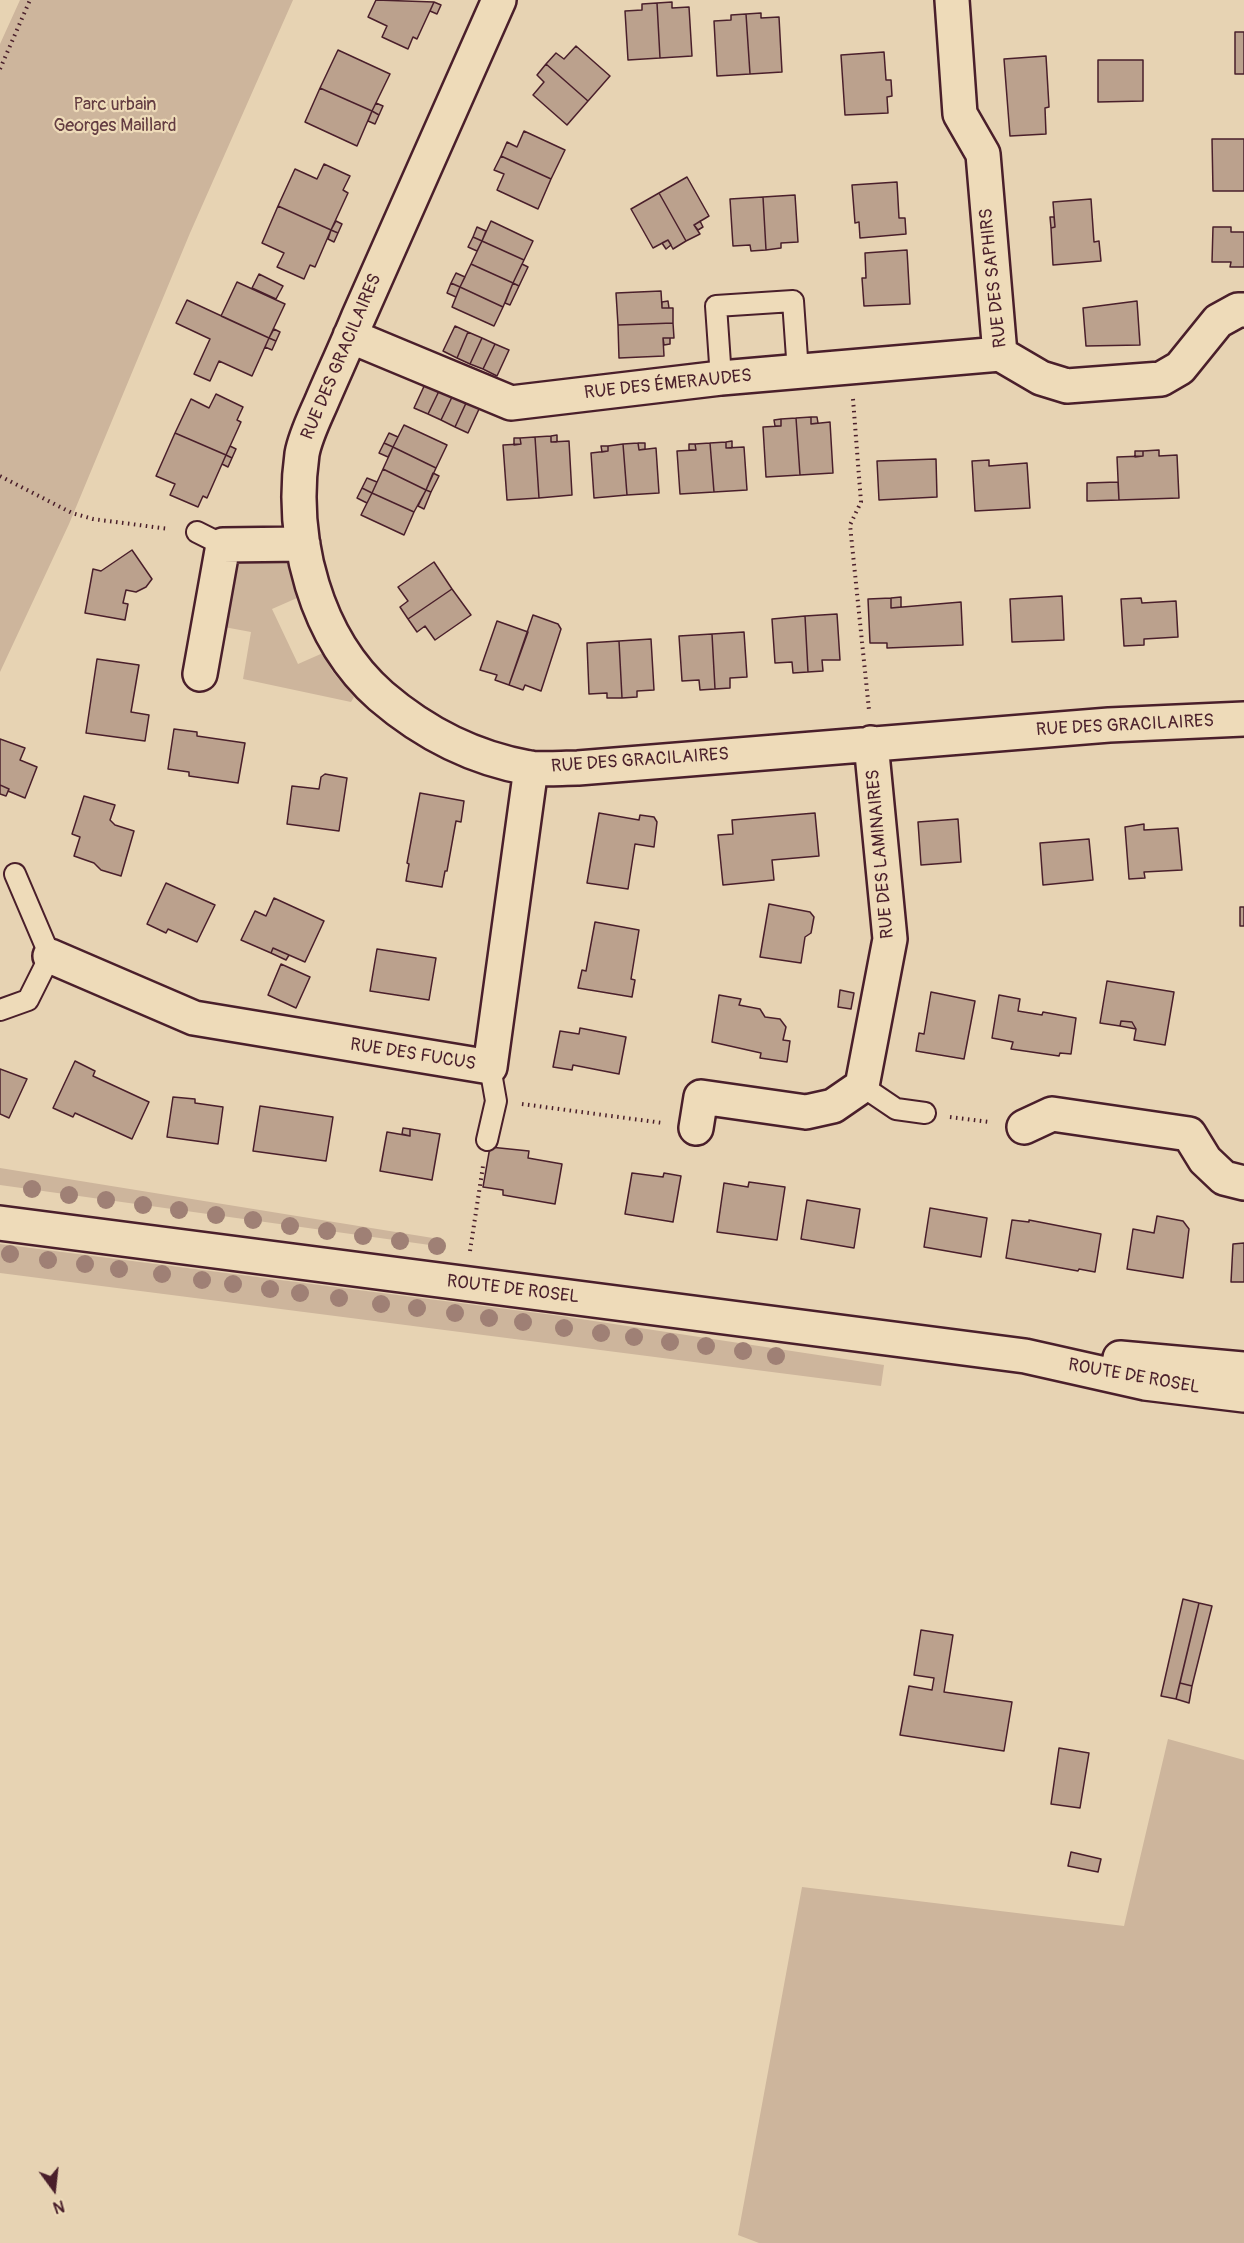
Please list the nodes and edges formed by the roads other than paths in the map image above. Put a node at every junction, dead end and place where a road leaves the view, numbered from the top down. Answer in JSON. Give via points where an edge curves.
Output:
{"nodes":[{"id":1,"x":499,"y":0,"type":"edge"},
{"id":2,"x":952,"y":0,"type":"edge"},
{"id":3,"x":1244,"y":310,"type":"edge"},
{"id":4,"x":350,"y":336,"type":"junction"},
{"id":5,"x":999,"y":354,"type":"junction"},
{"id":6,"x":798,"y":372,"type":"junction"},
{"id":7,"x":721,"y":378,"type":"junction"},
{"id":8,"x":303,"y":544,"type":"junction"},
{"id":9,"x":200,"y":674,"type":"dead end"},
{"id":10,"x":1244,"y":719,"type":"edge"},
{"id":11,"x":872,"y":743,"type":"junction"},
{"id":12,"x":531,"y":768,"type":"junction"},
{"id":13,"x":15,"y":874,"type":"dead end"},
{"id":14,"x":50,"y":956,"type":"junction"},
{"id":15,"x":0,"y":1010,"type":"edge"},
{"id":16,"x":490,"y":1067,"type":"junction"},
{"id":17,"x":862,"y":1086,"type":"junction"},
{"id":18,"x":925,"y":1113,"type":"road end"},
{"id":19,"x":1024,"y":1127,"type":"road end"},
{"id":20,"x":696,"y":1128,"type":"road end"},
{"id":21,"x":487,"y":1140,"type":"road end"},
{"id":22,"x":1244,"y":1184,"type":"edge"},
{"id":23,"x":0,"y":1223,"type":"edge"},
{"id":24,"x":1026,"y":1356,"type":"junction"},
{"id":25,"x":1244,"y":1369,"type":"edge"},
{"id":26,"x":1244,"y":1395,"type":"edge"}],
"edges":[{"from":1,"to":4,"type":"street","name":"RUE DES GRACILAIRES"},
{"from":2,"to":5,"type":"street","name":"RUE DES SAPHIRS","via":[[960,114],[983,154]]},
{"from":3,"to":5,"type":"street","name":"RUE DES SAPHIRS","via":[[1218,321],[1180,368],[1161,379],[1068,386],[1041,378]]},
{"from":4,"to":7,"type":"street","name":"RUE DES ÉMERAUDES","via":[[511,403]]},
{"from":4,"to":8,"type":"street","name":"RUE DES GRACILAIRES","via":[[303,451],[299,514]]},
{"from":5,"to":6,"type":"street","name":"RUE DES ÉMERAUDES"},
{"from":6,"to":7,"type":"street","name":"RUE DES ÉMERAUDES"},
{"from":6,"to":7,"type":"lane","via":[[793,301],[716,306]]},
{"from":8,"to":9,"type":"street","via":[[210,538]]},
{"from":8,"to":12,"type":"street","name":"RUE DES GRACILAIRES","via":[[328,625],[374,689],[444,740]]},
{"from":10,"to":11,"type":"street","name":"RUE DES GRACILAIRES"},
{"from":11,"to":12,"type":"street","name":"RUE DES GRACILAIRES","via":[[578,768]]},
{"from":11,"to":17,"type":"street","name":"RUE DES LAMINAIRES","via":[[890,939]]},
{"from":12,"to":16,"type":"street","name":"RUE DES FUCUS"},
{"from":13,"to":14,"type":"lane"},
{"from":14,"to":15,"type":"lane","via":[[28,1000]]},
{"from":14,"to":16,"type":"street","name":"RUE DES FUCUS","via":[[194,1018]]},
{"from":16,"to":21,"type":"lane","via":[[496,1101]]},
{"from":17,"to":18,"type":"lane","via":[[896,1109]]},
{"from":17,"to":20,"type":"street","via":[[833,1106],[806,1112],[701,1097]]},
{"from":19,"to":22,"type":"street","via":[[1052,1114],[1189,1134],[1204,1160],[1224,1178]]},
{"from":23,"to":24,"type":"street","name":"ROUTE DE ROSEL"},
{"from":24,"to":25,"type":"street","name":"ROUTE DE ROSEL","via":[[1118,1358]]},
{"from":24,"to":26,"type":"street","name":"ROUTE DE ROSEL","via":[[1146,1383]]}]}
